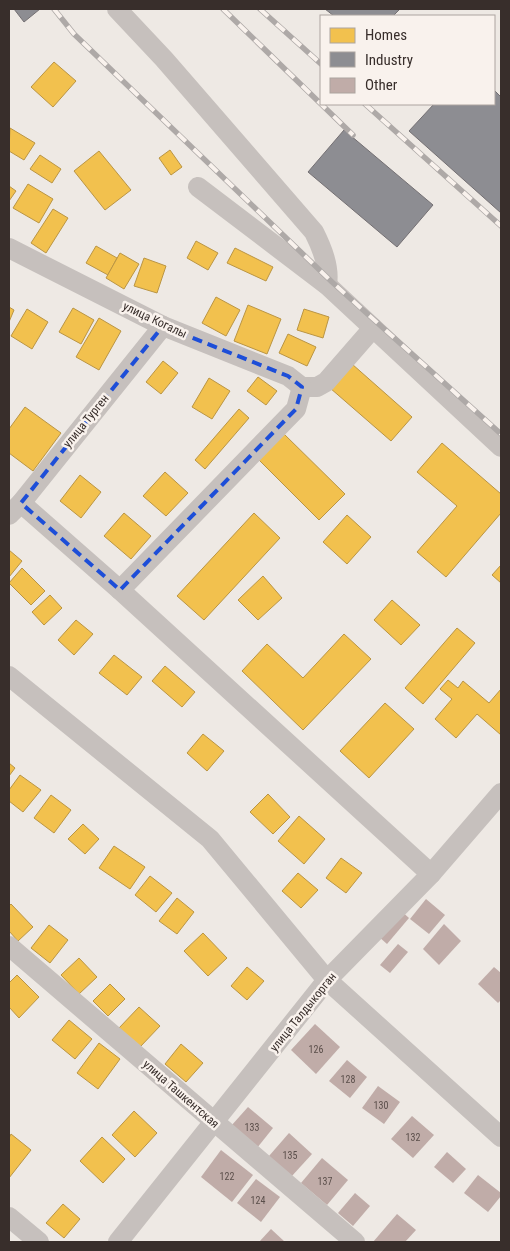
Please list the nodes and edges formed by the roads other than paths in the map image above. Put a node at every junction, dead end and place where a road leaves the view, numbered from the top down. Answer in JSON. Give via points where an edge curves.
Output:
{"nodes":[{"id":1,"x":117,"y":9,"type":"edge"},
{"id":2,"x":198,"y":187,"type":"dead end"},
{"id":3,"x":9,"y":248,"type":"edge"},
{"id":4,"x":327,"y":285,"type":"junction"},
{"id":5,"x":163,"y":326,"type":"junction"},
{"id":6,"x":373,"y":328,"type":"junction"},
{"id":7,"x":302,"y":387,"type":"junction"},
{"id":8,"x":501,"y":448,"type":"edge"},
{"id":9,"x":15,"y":509,"type":"edge"},
{"id":10,"x":120,"y":590,"type":"junction"},
{"id":11,"x":9,"y":676,"type":"edge"},
{"id":12,"x":501,"y":793,"type":"edge"},
{"id":13,"x":431,"y":874,"type":"junction"},
{"id":14,"x":9,"y":946,"type":"edge"},
{"id":15,"x":327,"y":980,"type":"junction"},
{"id":16,"x":214,"y":1122,"type":"junction"},
{"id":17,"x":501,"y":1137,"type":"edge"},
{"id":18,"x":9,"y":1217,"type":"edge"},
{"id":19,"x":39,"y":1242,"type":"edge"},
{"id":20,"x":118,"y":1242,"type":"edge"},
{"id":21,"x":355,"y":1242,"type":"edge"}],
"edges":[{"from":1,"to":4,"type":"street","via":[[314,232],[326,262]]},
{"from":2,"to":4,"type":"street"},
{"from":3,"to":5,"type":"street","name":"улица Когалы"},
{"from":4,"to":6,"type":"street"},
{"from":5,"to":7,"type":"street","name":"улица Когалы","via":[[288,376]]},
{"from":5,"to":9,"type":"street","name":"улица Турген"},
{"from":6,"to":7,"type":"street","via":[[326,382],[317,387]]},
{"from":6,"to":8,"type":"street"},
{"from":7,"to":10,"type":"street","via":[[296,409]]},
{"from":9,"to":10,"type":"street"},
{"from":10,"to":13,"type":"street"},
{"from":11,"to":15,"type":"street","via":[[210,839]]},
{"from":12,"to":13,"type":"street","name":"улица Талдыкорган"},
{"from":13,"to":15,"type":"street","name":"улица Талдыкорган"},
{"from":14,"to":16,"type":"street","name":"улица Ташкентская"},
{"from":15,"to":16,"type":"street","name":"улица Талдыкорган"},
{"from":15,"to":17,"type":"street"},
{"from":16,"to":20,"type":"street","name":"улица Талдыкорган"},
{"from":16,"to":21,"type":"street","name":"улица Ташкентская"},
{"from":18,"to":19,"type":"street"}]}
